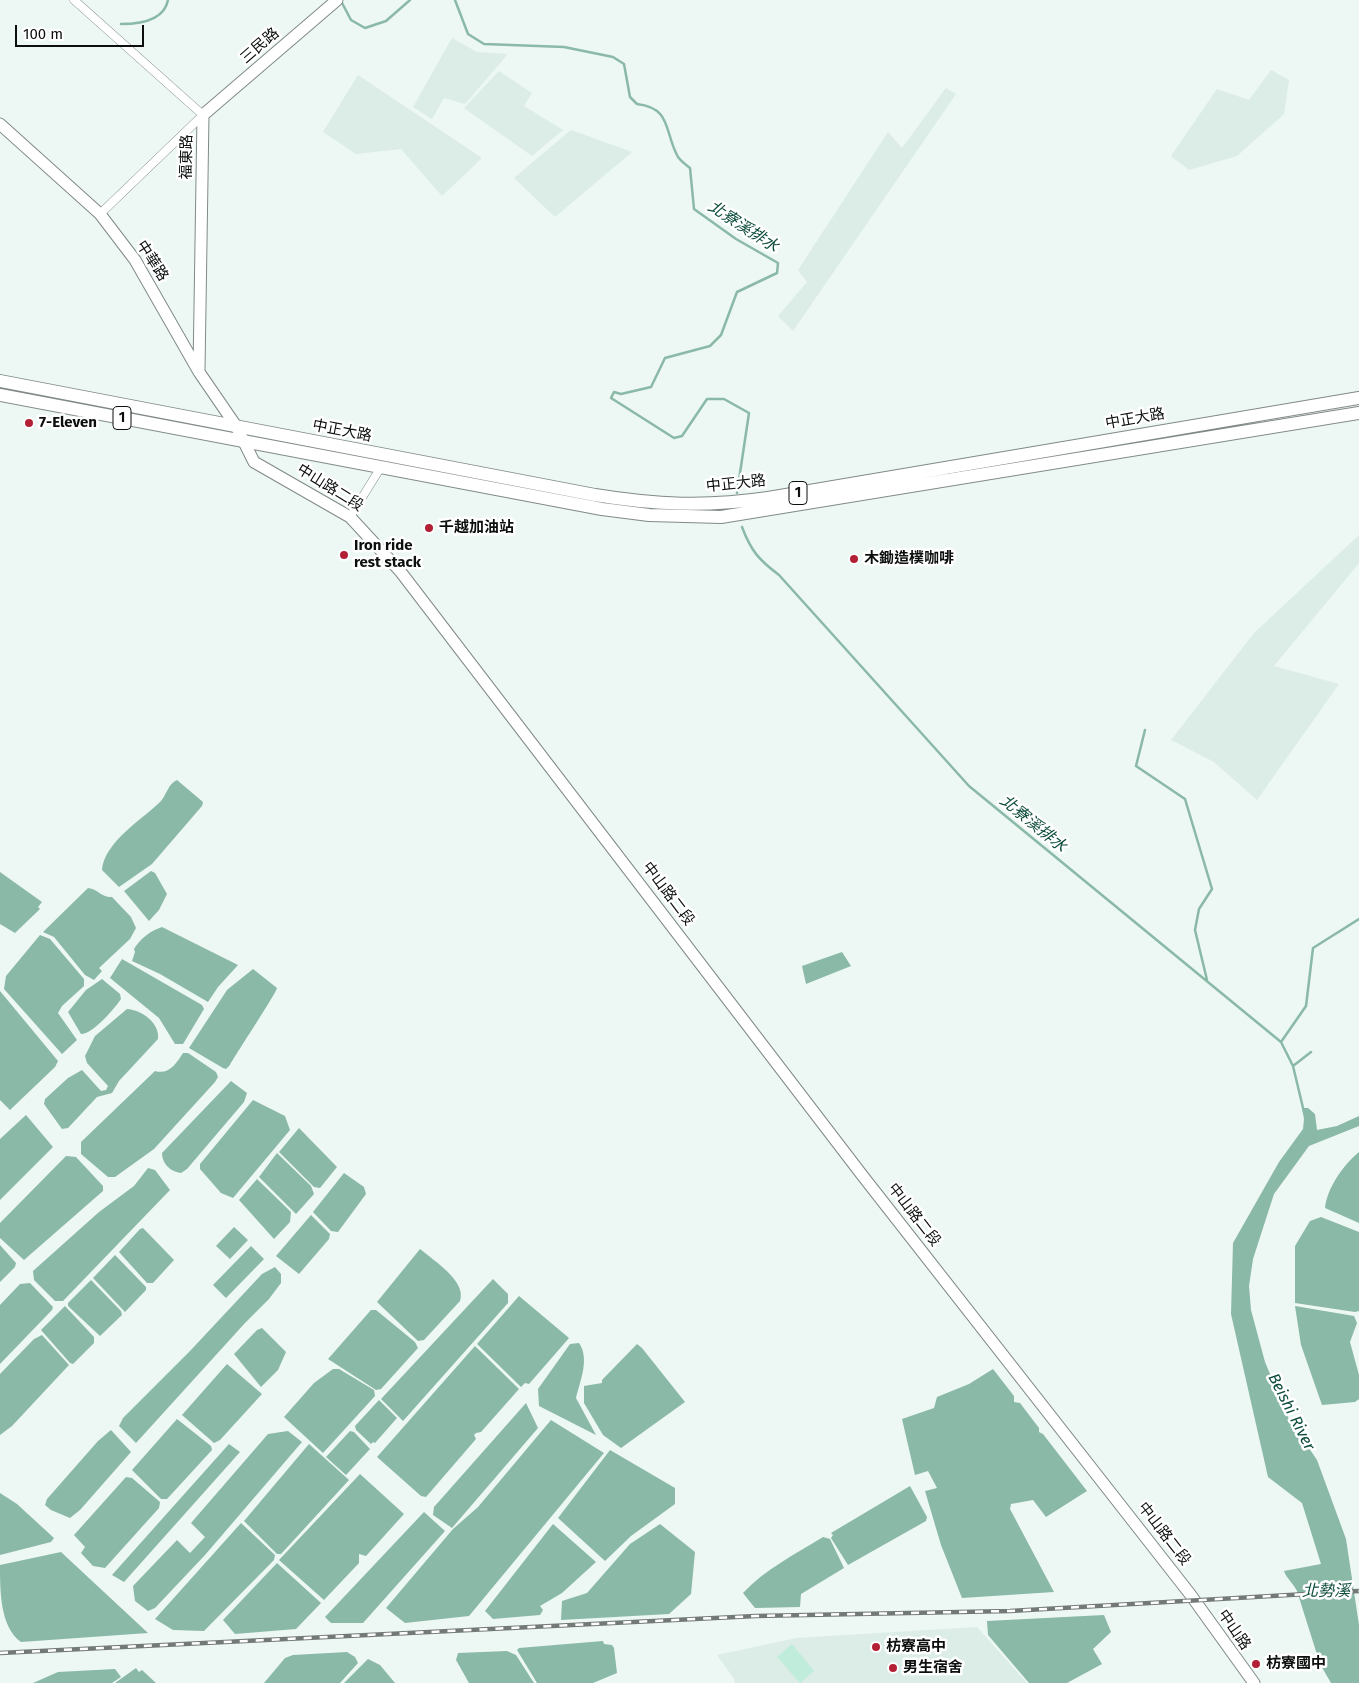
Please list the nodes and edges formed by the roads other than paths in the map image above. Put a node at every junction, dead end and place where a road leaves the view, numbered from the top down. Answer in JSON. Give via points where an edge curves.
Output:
{"nodes":[{"id":1,"x":74,"y":0,"type":"edge"},
{"id":2,"x":332,"y":4,"type":"edge"},
{"id":3,"x":203,"y":115,"type":"junction"},
{"id":4,"x":0,"y":124,"type":"edge"},
{"id":5,"x":100,"y":214,"type":"junction"},
{"id":6,"x":199,"y":372,"type":"junction"},
{"id":7,"x":0,"y":381,"type":"edge"},
{"id":8,"x":0,"y":395,"type":"edge"},
{"id":9,"x":1359,"y":398,"type":"edge"},
{"id":10,"x":1359,"y":413,"type":"edge"},
{"id":11,"x":236,"y":426,"type":"junction"},
{"id":12,"x":243,"y":442,"type":"junction"},
{"id":13,"x":380,"y":467,"type":"junction"},
{"id":14,"x":350,"y":517,"type":"junction"},
{"id":15,"x":1190,"y":1594,"type":"joint"},
{"id":16,"x":1254,"y":1683,"type":"edge"}],
"edges":[{"from":1,"to":3,"type":"street","name":"福東路"},
{"from":2,"to":3,"type":"street","name":"三民路"},
{"from":3,"to":5,"type":"street"},
{"from":3,"to":6,"type":"street","name":"福東路"},
{"from":4,"to":5,"type":"street","name":"中華路"},
{"from":5,"to":6,"type":"street","name":"中華路","via":[[135,260]]},
{"from":6,"to":11,"type":"street","name":"中華路"},
{"from":7,"to":11,"type":"main road","number":"1"},
{"from":8,"to":12,"type":"main road","number":"1"},
{"from":9,"to":11,"type":"main road","name":"中正大路","number":"1","via":[[768,498],[700,505],[651,504],[595,495]]},
{"from":10,"to":13,"type":"main road","name":"中正大路","number":"1","via":[[904,489],[721,516],[649,515],[602,509]]},
{"from":11,"to":12,"type":"street","name":"中華路"},
{"from":12,"to":13,"type":"main road","name":"中正大路","number":"1"},
{"from":12,"to":14,"type":"street","name":"中山路二段","via":[[254,462]]},
{"from":13,"to":14,"type":"street"},
{"from":14,"to":15,"type":"street","name":"中山路二段","via":[[400,571],[862,1175]]},
{"from":15,"to":16,"type":"street","name":"中山路"}]}
